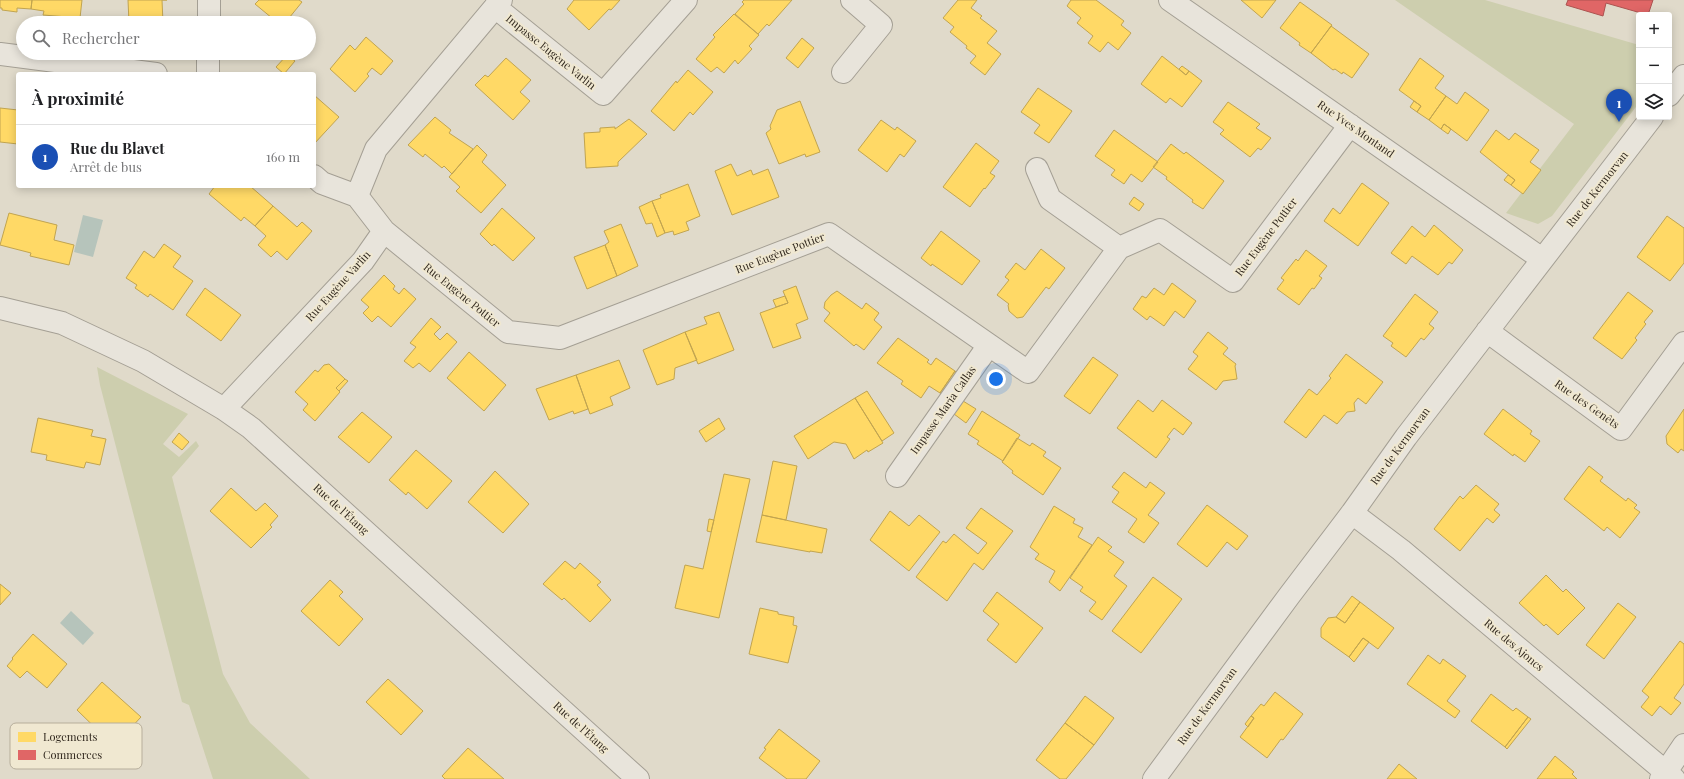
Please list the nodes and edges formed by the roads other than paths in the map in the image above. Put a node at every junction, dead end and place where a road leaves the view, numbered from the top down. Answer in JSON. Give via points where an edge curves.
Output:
{"nodes":[{"id":1,"x":209,"y":0,"type":"edge"},
{"id":2,"x":686,"y":0,"type":"edge"},
{"id":3,"x":852,"y":0,"type":"edge"},
{"id":4,"x":1170,"y":0,"type":"edge"},
{"id":5,"x":498,"y":3,"type":"edge"},
{"id":6,"x":209,"y":16,"type":"edge"},
{"id":7,"x":0,"y":54,"type":"edge"},
{"id":8,"x":16,"y":56,"type":"edge"},
{"id":9,"x":47,"y":60,"type":"edge"},
{"id":10,"x":208,"y":60,"type":"edge"},
{"id":11,"x":140,"y":72,"type":"edge"},
{"id":12,"x":208,"y":72,"type":"edge"},
{"id":13,"x":843,"y":72,"type":"dead end"},
{"id":14,"x":1684,"y":76,"type":"edge"},
{"id":15,"x":1672,"y":91,"type":"edge"},
{"id":16,"x":1650,"y":120,"type":"edge"},
{"id":17,"x":1350,"y":125,"type":"junction"},
{"id":18,"x":1036,"y":169,"type":"dead end"},
{"id":19,"x":316,"y":178,"type":"edge"},
{"id":20,"x":357,"y":196,"type":"junction"},
{"id":21,"x":384,"y":231,"type":"junction"},
{"id":22,"x":1119,"y":248,"type":"junction"},
{"id":23,"x":1542,"y":259,"type":"junction"},
{"id":24,"x":0,"y":308,"type":"edge"},
{"id":25,"x":1487,"y":331,"type":"junction"},
{"id":26,"x":1684,"y":343,"type":"edge"},
{"id":27,"x":989,"y":345,"type":"junction"},
{"id":28,"x":224,"y":409,"type":"junction"},
{"id":29,"x":897,"y":476,"type":"dead end"},
{"id":30,"x":1352,"y":513,"type":"junction"},
{"id":31,"x":1684,"y":745,"type":"edge"},
{"id":32,"x":1666,"y":776,"type":"edge"},
{"id":33,"x":638,"y":779,"type":"edge"},
{"id":34,"x":1154,"y":779,"type":"edge"}],
"edges":[{"from":1,"to":6,"type":"street"},
{"from":2,"to":5,"type":"street","name":"Impasse Eugène Varlin","via":[[603,94]]},
{"from":3,"to":13,"type":"street","via":[[880,25]]},
{"from":4,"to":17,"type":"street","name":"Rue Yves Montand"},
{"from":5,"to":20,"type":"street","via":[[376,149]]},
{"from":7,"to":8,"type":"street"},
{"from":9,"to":11,"type":"street"},
{"from":10,"to":12,"type":"street"},
{"from":14,"to":15,"type":"street"},
{"from":16,"to":23,"type":"street","name":"Rue de Kermorvan"},
{"from":17,"to":22,"type":"street","name":"Rue Eugène Pottier","via":[[1233,281],[1160,230]]},
{"from":17,"to":23,"type":"street","name":"Rue Yves Montand"},
{"from":18,"to":22,"type":"street","via":[[1050,199]]},
{"from":19,"to":20,"type":"street","via":[[322,183]]},
{"from":20,"to":21,"type":"street"},
{"from":21,"to":27,"type":"street","name":"Rue Eugène Pottier","via":[[508,332],[560,338],[829,234]]},
{"from":21,"to":28,"type":"street","name":"Rue Eugène Varlin","via":[[363,261]]},
{"from":22,"to":27,"type":"street","name":"Rue Eugène Pottier","via":[[1028,372]]},
{"from":23,"to":25,"type":"street","name":"Rue de Kermorvan"},
{"from":24,"to":28,"type":"street","name":"Rue de l'Étang","via":[[62,323],[143,361]]},
{"from":25,"to":26,"type":"street","name":"Rue des Genêts","via":[[1621,429]]},
{"from":25,"to":30,"type":"street","name":"Rue de Kermorvan"},
{"from":27,"to":29,"type":"street","name":"Impasse Maria Callas"},
{"from":28,"to":33,"type":"street","name":"Rue de l'Étang","via":[[251,428]]},
{"from":30,"to":32,"type":"street","name":"Rue des Ajoncs","via":[[1401,550]]},
{"from":30,"to":34,"type":"street","name":"Rue de Kermorvan"},
{"from":31,"to":32,"type":"street"}]}
